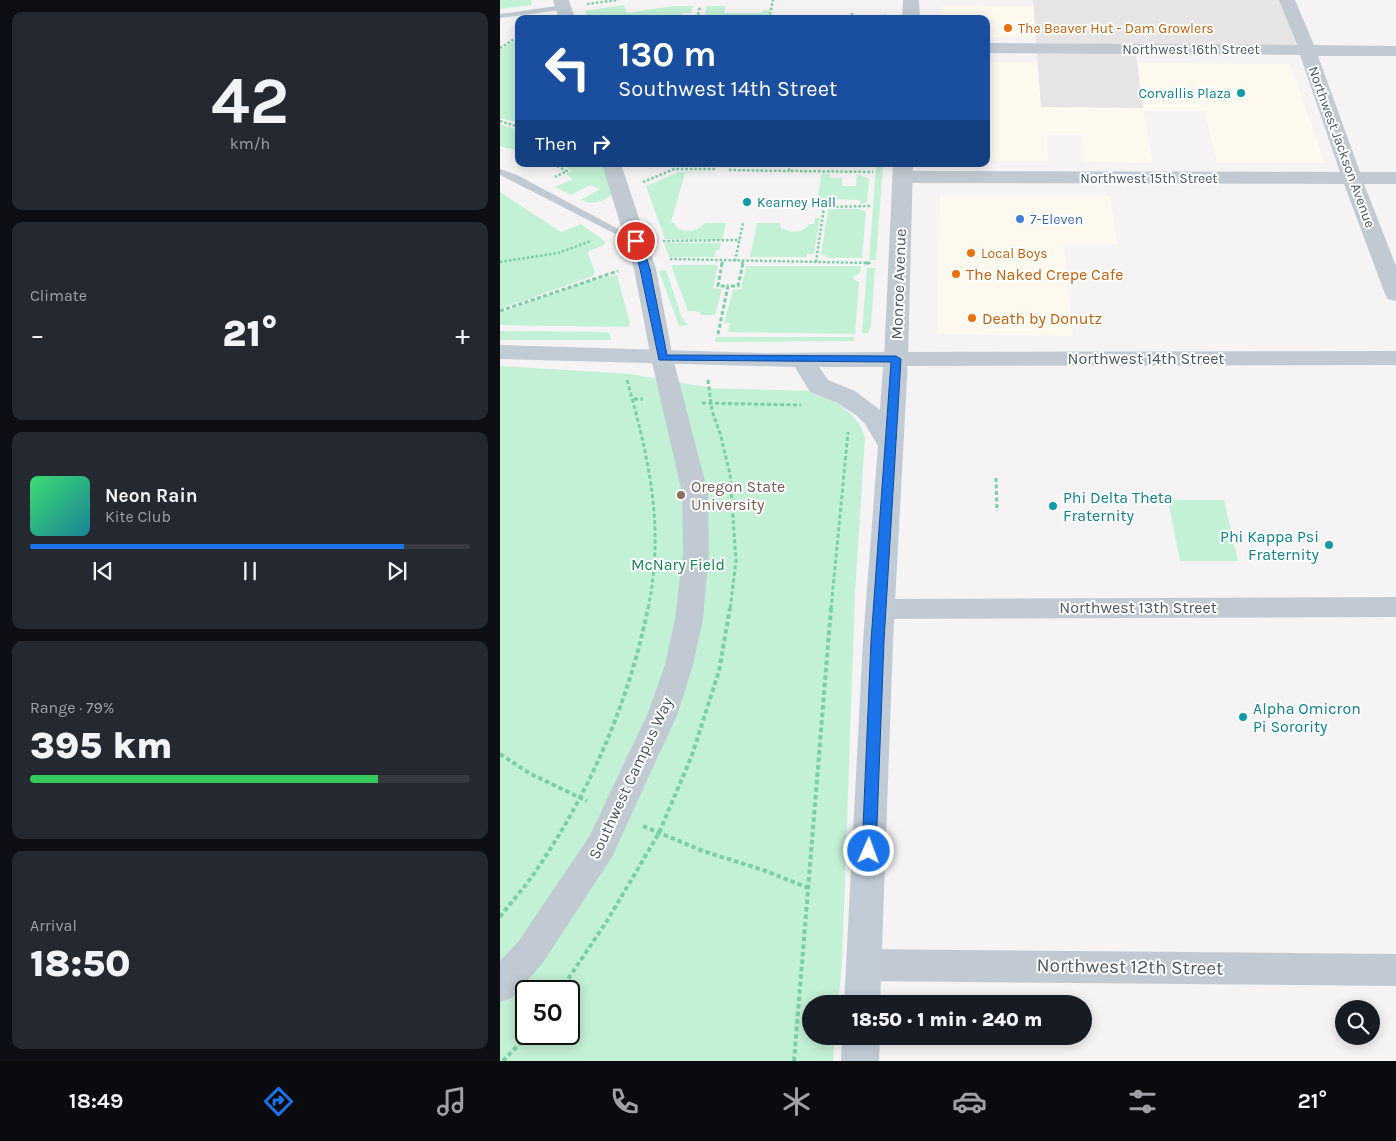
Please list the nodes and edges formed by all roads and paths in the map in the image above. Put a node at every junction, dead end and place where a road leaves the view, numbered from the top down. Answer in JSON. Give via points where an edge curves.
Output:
{"nodes":[{"id":1,"x":617,"y":0,"type":"edge"},
{"id":2,"x":773,"y":0,"type":"edge"},
{"id":3,"x":911,"y":0,"type":"edge"},
{"id":4,"x":1287,"y":0,"type":"edge"},
{"id":5,"x":700,"y":6,"type":"dead end"},
{"id":6,"x":568,"y":8,"type":"edge"},
{"id":7,"x":698,"y":15,"type":"edge"},
{"id":8,"x":770,"y":15,"type":"edge"},
{"id":9,"x":911,"y":15,"type":"edge"},
{"id":10,"x":500,"y":16,"type":"edge"},
{"id":11,"x":515,"y":39,"type":"edge"},
{"id":12,"x":500,"y":48,"type":"edge"},
{"id":13,"x":990,"y":48,"type":"edge"},
{"id":14,"x":1307,"y":50,"type":"junction"},
{"id":15,"x":1396,"y":50,"type":"edge"},
{"id":16,"x":500,"y":121,"type":"edge"},
{"id":17,"x":515,"y":126,"type":"edge"},
{"id":18,"x":612,"y":167,"type":"edge"},
{"id":19,"x":790,"y":167,"type":"edge"},
{"id":20,"x":717,"y":169,"type":"dead end"},
{"id":21,"x":729,"y":170,"type":"dead end"},
{"id":22,"x":789,"y":171,"type":"junction"},
{"id":23,"x":902,"y":171,"type":"edge"},
{"id":24,"x":500,"y":172,"type":"edge"},
{"id":25,"x":873,"y":172,"type":"dead end"},
{"id":26,"x":1352,"y":178,"type":"junction"},
{"id":27,"x":1396,"y":178,"type":"edge"},
{"id":28,"x":641,"y":182,"type":"dead end"},
{"id":29,"x":870,"y":206,"type":"dead end"},
{"id":30,"x":743,"y":223,"type":"dead end"},
{"id":31,"x":614,"y":228,"type":"junction"},
{"id":32,"x":740,"y":240,"type":"junction"},
{"id":33,"x":636,"y":241,"type":"junction"},
{"id":34,"x":661,"y":241,"type":"dead end"},
{"id":35,"x":723,"y":260,"type":"junction"},
{"id":36,"x":736,"y":261,"type":"junction"},
{"id":37,"x":743,"y":261,"type":"junction"},
{"id":38,"x":500,"y":262,"type":"edge"},
{"id":39,"x":816,"y":262,"type":"junction"},
{"id":40,"x":899,"y":263,"type":"junction"},
{"id":41,"x":643,"y":264,"type":"junction"},
{"id":42,"x":728,"y":286,"type":"junction"},
{"id":43,"x":1396,"y":294,"type":"edge"},
{"id":44,"x":500,"y":311,"type":"edge"},
{"id":45,"x":718,"y":334,"type":"dead end"},
{"id":46,"x":500,"y":352,"type":"edge"},
{"id":47,"x":621,"y":357,"type":"junction"},
{"id":48,"x":662,"y":358,"type":"junction"},
{"id":49,"x":1396,"y":358,"type":"edge"},
{"id":50,"x":896,"y":359,"type":"junction"},
{"id":51,"x":802,"y":360,"type":"junction"},
{"id":52,"x":634,"y":399,"type":"junction"},
{"id":53,"x":673,"y":400,"type":"junction"},
{"id":54,"x":806,"y":405,"type":"dead end"},
{"id":55,"x":845,"y":426,"type":"dead end"},
{"id":56,"x":891,"y":447,"type":"junction"},
{"id":57,"x":996,"y":478,"type":"dead end"},
{"id":58,"x":997,"y":512,"type":"dead end"},
{"id":59,"x":1396,"y":607,"type":"edge"},
{"id":60,"x":880,"y":609,"type":"junction"},
{"id":61,"x":500,"y":754,"type":"edge"},
{"id":62,"x":578,"y":797,"type":"junction"},
{"id":63,"x":616,"y":814,"type":"junction"},
{"id":64,"x":809,"y":888,"type":"junction"},
{"id":65,"x":500,"y":917,"type":"edge"},
{"id":66,"x":864,"y":966,"type":"junction"},
{"id":67,"x":1396,"y":970,"type":"edge"},
{"id":68,"x":500,"y":986,"type":"edge"},
{"id":69,"x":862,"y":995,"type":"edge"},
{"id":70,"x":518,"y":1045,"type":"edge"},
{"id":71,"x":861,"y":1045,"type":"edge"},
{"id":72,"x":503,"y":1061,"type":"edge"},
{"id":73,"x":794,"y":1061,"type":"edge"},
{"id":74,"x":860,"y":1061,"type":"edge"}],
"edges":[{"from":1,"to":6,"type":"path"},
{"from":2,"to":8,"type":"path"},
{"from":3,"to":9,"type":"street"},
{"from":4,"to":14,"type":"street","name":"Northwest Jackson Avenue"},
{"from":5,"to":7,"type":"path"},
{"from":6,"to":10,"type":"lane"},
{"from":11,"to":12,"type":"path"},
{"from":13,"to":14,"type":"street","name":"Northwest 16th Street"},
{"from":14,"to":15,"type":"street","name":"Northwest 16th Street"},
{"from":14,"to":26,"type":"street","name":"Northwest Jackson Avenue"},
{"from":16,"to":17,"type":"path"},
{"from":18,"to":33,"type":"street","name":"Southwest Campus Way"},
{"from":19,"to":22,"type":"path"},
{"from":20,"to":28,"type":"path","via":[[674,168]]},
{"from":21,"to":22,"type":"path"},
{"from":22,"to":25,"type":"path"},
{"from":23,"to":26,"type":"street","name":"Northwest 15th Street"},
{"from":23,"to":40,"type":"street","name":"Monroe Avenue"},
{"from":24,"to":31,"type":"lane"},
{"from":26,"to":27,"type":"street","name":"Northwest 15th Street"},
{"from":26,"to":43,"type":"street","name":"Northwest Jackson Avenue"},
{"from":29,"to":39,"type":"path","via":[[824,207]]},
{"from":30,"to":32,"type":"path"},
{"from":31,"to":33,"type":"lane"},
{"from":31,"to":38,"type":"path","via":[[562,253]]},
{"from":32,"to":34,"type":"path"},
{"from":32,"to":36,"type":"path"},
{"from":33,"to":41,"type":"street","name":"Southwest Campus Way"},
{"from":35,"to":36,"type":"path"},
{"from":35,"to":41,"type":"path","via":[[667,259]]},
{"from":35,"to":42,"type":"path","via":[[718,286]]},
{"from":36,"to":37,"type":"path"},
{"from":37,"to":39,"type":"path"},
{"from":37,"to":42,"type":"path","via":[[738,286]]},
{"from":39,"to":40,"type":"path"},
{"from":40,"to":50,"type":"street","name":"Monroe Avenue"},
{"from":41,"to":44,"type":"path","via":[[580,282]]},
{"from":41,"to":48,"type":"street","name":"Southwest Campus Way"},
{"from":42,"to":45,"type":"path"},
{"from":46,"to":47,"type":"main road"},
{"from":47,"to":48,"type":"main road"},
{"from":47,"to":52,"type":"path"},
{"from":48,"to":51,"type":"main road"},
{"from":48,"to":53,"type":"street","name":"Southwest Campus Way"},
{"from":49,"to":50,"type":"street","name":"Northwest 14th Street"},
{"from":50,"to":51,"type":"main road"},
{"from":50,"to":56,"type":"main road","name":"Monroe Avenue"},
{"from":51,"to":56,"type":"main road","via":[[819,386],[865,408]]},
{"from":52,"to":53,"type":"path"},
{"from":52,"to":62,"type":"path","via":[[654,500],[655,561],[651,592],[645,633],[628,690]]},
{"from":53,"to":54,"type":"path","via":[[711,404]]},
{"from":53,"to":63,"type":"street","name":"Southwest Campus Way","via":[[695,493],[696,553],[689,619],[663,714]]},
{"from":55,"to":64,"type":"path","via":[[848,432]]},
{"from":56,"to":60,"type":"main road","name":"Monroe Avenue"},
{"from":57,"to":58,"type":"path"},
{"from":59,"to":60,"type":"street","name":"Northwest 13th Street"},
{"from":60,"to":66,"type":"main road","name":"Monroe Avenue"},
{"from":61,"to":62,"type":"path"},
{"from":62,"to":63,"type":"path"},
{"from":62,"to":65,"type":"path","via":[[540,864]]},
{"from":63,"to":64,"type":"path","via":[[703,851]]},
{"from":63,"to":68,"type":"street","name":"Southwest Campus Way","via":[[601,847],[530,953]]},
{"from":64,"to":73,"type":"path"},
{"from":66,"to":67,"type":"street","name":"Northwest 12th Street"},
{"from":66,"to":69,"type":"main road","name":"Monroe Avenue"},
{"from":70,"to":72,"type":"path"},
{"from":71,"to":74,"type":"main road"}]}
